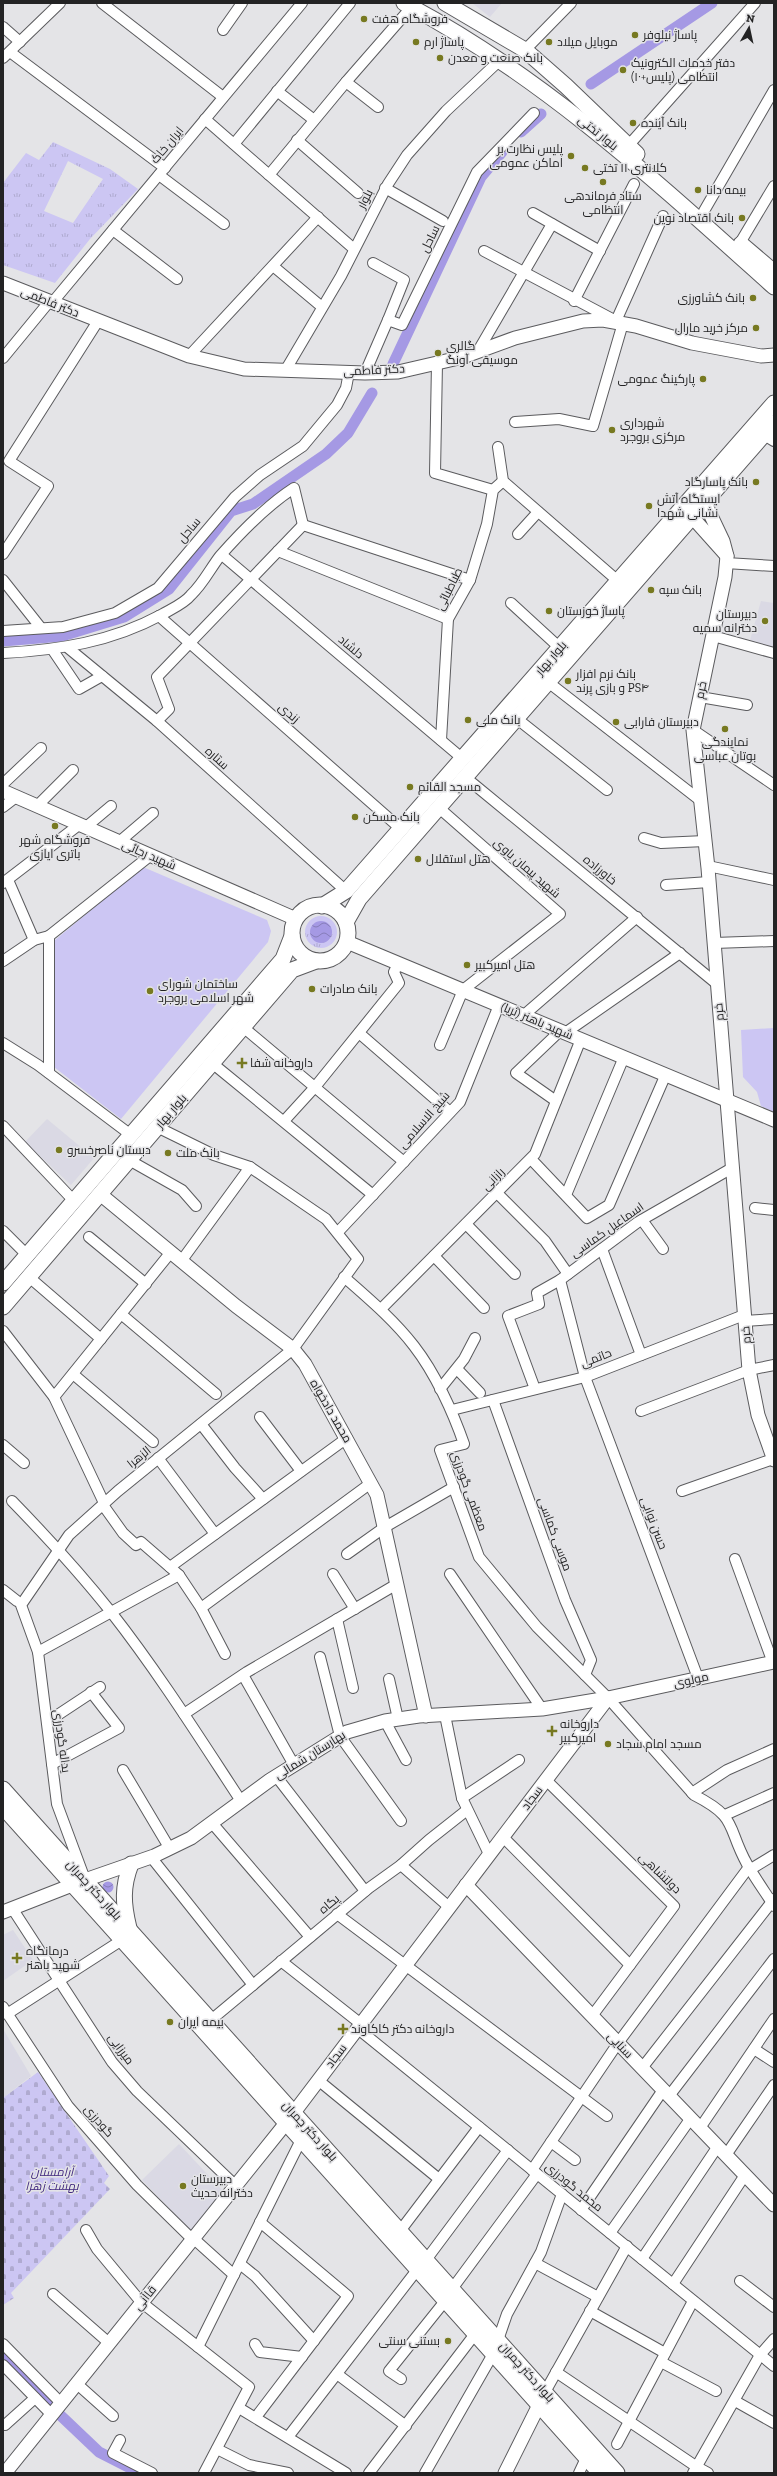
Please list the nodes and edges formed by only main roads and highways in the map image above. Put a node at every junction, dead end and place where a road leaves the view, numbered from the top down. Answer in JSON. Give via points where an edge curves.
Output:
{"nodes":[{"id":1,"x":445,"y":3,"type":"edge"},
{"id":2,"x":410,"y":4,"type":"edge"},
{"id":3,"x":774,"y":272,"type":"edge"},
{"id":4,"x":774,"y":287,"type":"edge"},
{"id":5,"x":774,"y":403,"type":"edge"},
{"id":6,"x":774,"y":423,"type":"edge"},
{"id":7,"x":769,"y":438,"type":"edge"},
{"id":8,"x":322,"y":906,"type":"junction"},
{"id":9,"x":346,"y":922,"type":"junction"},
{"id":10,"x":292,"y":936,"type":"junction"},
{"id":11,"x":316,"y":961,"type":"junction"},
{"id":12,"x":174,"y":1097,"type":"junction"},
{"id":13,"x":3,"y":1283,"type":"edge"},
{"id":14,"x":3,"y":1307,"type":"edge"},
{"id":15,"x":3,"y":1789,"type":"edge"},
{"id":16,"x":3,"y":1807,"type":"edge"},
{"id":17,"x":131,"y":1864,"type":"road end"},
{"id":18,"x":78,"y":1882,"type":"junction"},
{"id":19,"x":126,"y":1935,"type":"junction"},
{"id":20,"x":290,"y":2118,"type":"junction"},
{"id":21,"x":422,"y":2265,"type":"junction"},
{"id":22,"x":449,"y":2295,"type":"junction"},
{"id":23,"x":495,"y":2347,"type":"junction"},
{"id":24,"x":542,"y":2399,"type":"junction"},
{"id":25,"x":600,"y":2473,"type":"edge"},
{"id":26,"x":617,"y":2473,"type":"edge"}],
"edges":[{"from":1,"to":3,"type":"main road","name":"بلوار تختی","via":[[525,50],[628,146]]},
{"from":2,"to":4,"type":"main road","name":"بلوار تختی","via":[[536,84],[576,115]]},
{"from":5,"to":8,"type":"main road","name":"بلوار بهار","via":[[346,891]]},
{"from":6,"to":7,"type":"main road","name":"بلوار بهار"},
{"from":7,"to":9,"type":"main road","name":"بلوار بهار","via":[[705,503],[438,807],[359,899]]},
{"from":8,"to":9,"type":"main road","via":[[336,911]]},
{"from":8,"to":10,"type":"main road","via":[[307,909],[296,920]]},
{"from":9,"to":11,"type":"main road","via":[[347,942],[338,955],[324,961]]},
{"from":10,"to":11,"type":"main road","via":[[300,953]]},
{"from":10,"to":12,"type":"main road","name":"بلوار بهار","via":[[283,958]]},
{"from":11,"to":12,"type":"main road","name":"بلوار بهار","via":[[292,970],[212,1063]]},
{"from":12,"to":13,"type":"main road","name":"بلوار بهار","via":[[131,1135]]},
{"from":12,"to":14,"type":"main road","name":"بلوار بهار","via":[[158,1127]]},
{"from":15,"to":18,"type":"main road","name":"بلوار دکتر چمران"},
{"from":16,"to":18,"type":"main road","name":"بلوار دکتر چمران"},
{"from":17,"to":19,"type":"main road","via":[[123,1890]]},
{"from":18,"to":19,"type":"main road","name":"بلوار دکتر چمران"},
{"from":19,"to":20,"type":"main road","name":"بلوار دکتر چمران"},
{"from":19,"to":20,"type":"main road","name":"بلوار دکتر چمران","via":[[210,2020]]},
{"from":20,"to":21,"type":"main road","name":"بلوار دکتر چمران","via":[[400,2231]]},
{"from":20,"to":21,"type":"main road","name":"بلوار دکتر چمران","via":[[301,2140]]},
{"from":21,"to":22,"type":"main road","name":"بلوار دکتر چمران"},
{"from":22,"to":23,"type":"main road","name":"بلوار دکتر چمران"},
{"from":22,"to":23,"type":"main road","name":"بلوار دکتر چمران","via":[[475,2334]]},
{"from":23,"to":24,"type":"main road","name":"بلوار دکتر چمران"},
{"from":24,"to":25,"type":"main road","name":"بلوار دکتر چمران"},
{"from":24,"to":26,"type":"main road","name":"بلوار دکتر چمران"}]}
